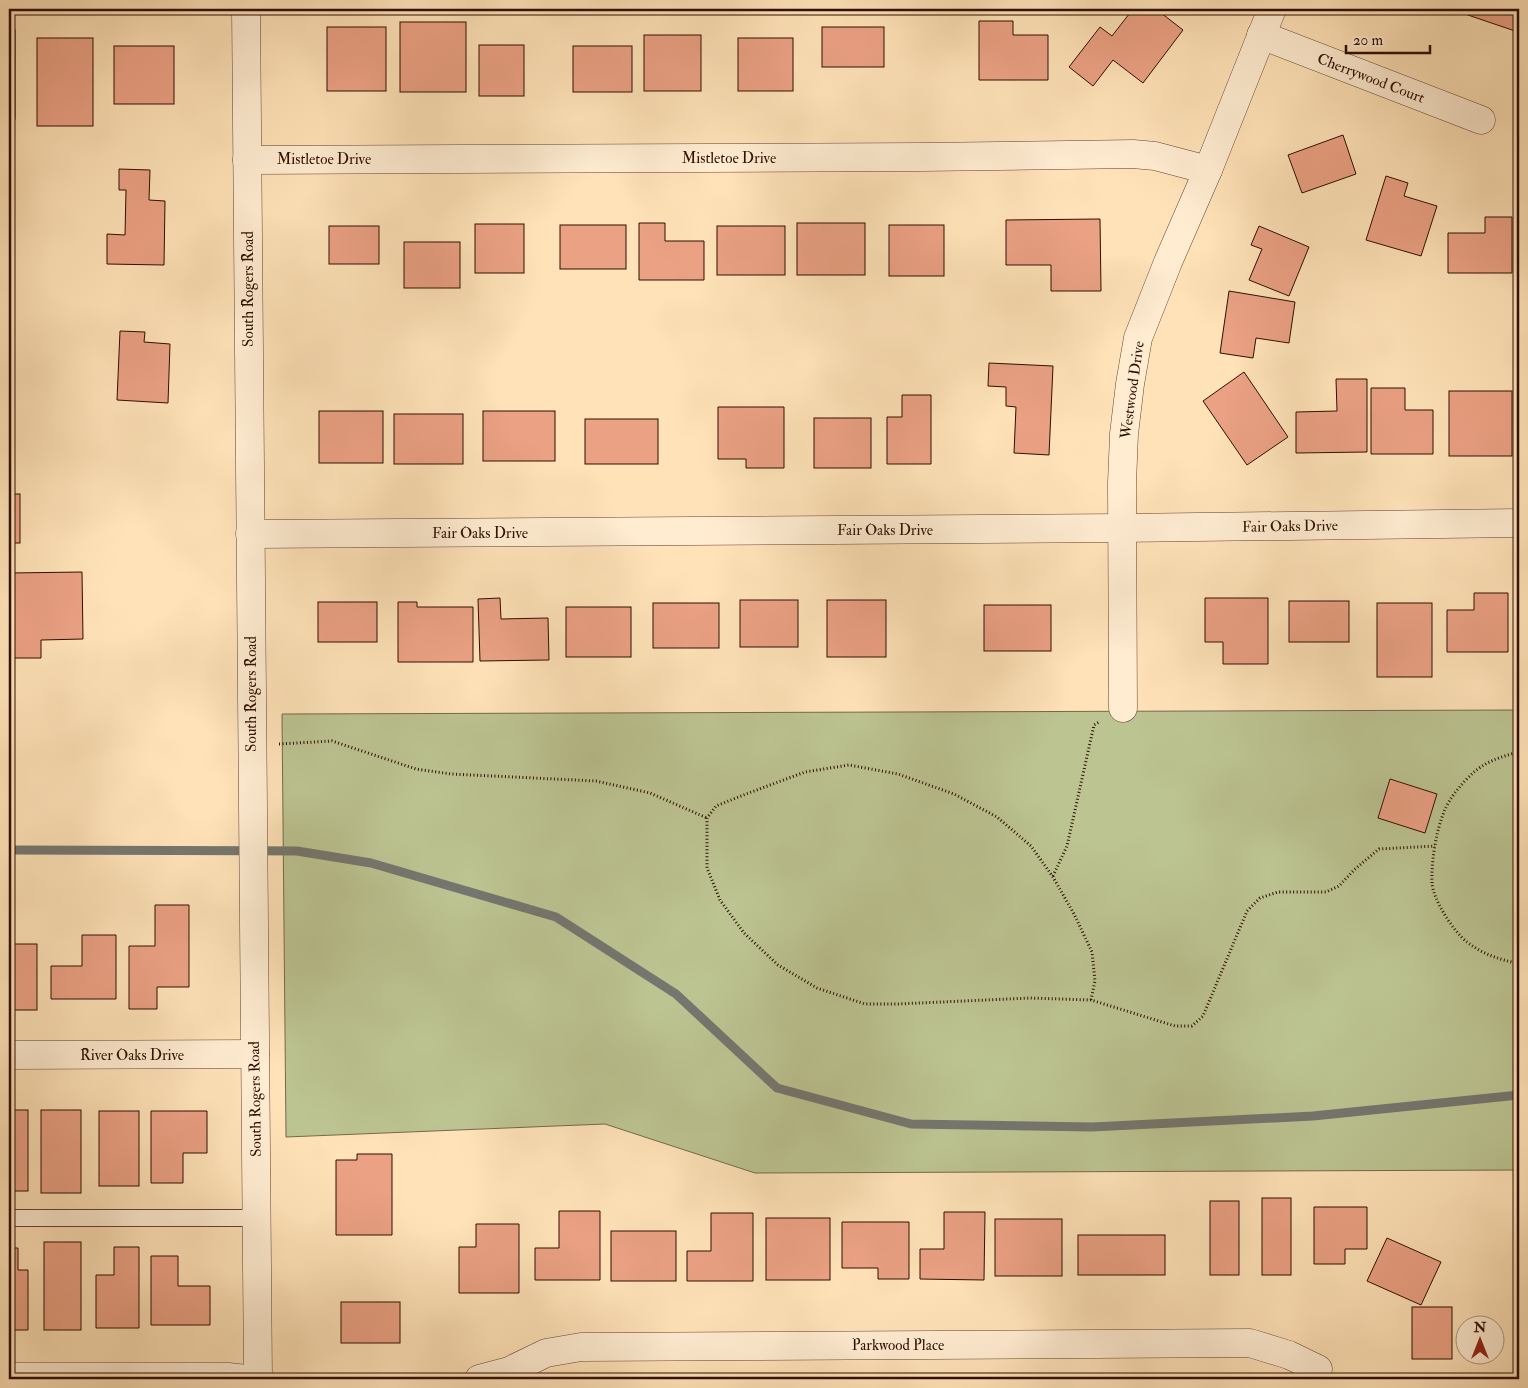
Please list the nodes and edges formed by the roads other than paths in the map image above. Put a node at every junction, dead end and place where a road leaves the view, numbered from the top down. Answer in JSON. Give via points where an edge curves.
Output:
{"nodes":[{"id":1,"x":246,"y":9,"type":"edge"},
{"id":2,"x":1272,"y":9,"type":"edge"},
{"id":3,"x":1261,"y":35,"type":"junction"},
{"id":4,"x":1482,"y":120,"type":"dead end"},
{"id":5,"x":247,"y":160,"type":"junction"},
{"id":6,"x":1208,"y":170,"type":"junction"},
{"id":7,"x":1519,"y":523,"type":"edge"},
{"id":8,"x":1122,"y":528,"type":"junction"},
{"id":9,"x":250,"y":534,"type":"junction"},
{"id":10,"x":1123,"y":708,"type":"road end"},
{"id":11,"x":255,"y":1054,"type":"junction"},
{"id":12,"x":9,"y":1055,"type":"edge"},
{"id":13,"x":9,"y":1218,"type":"edge"},
{"id":14,"x":256,"y":1218,"type":"junction"},
{"id":15,"x":1318,"y":1369,"type":"dead end"},
{"id":16,"x":9,"y":1377,"type":"edge"},
{"id":17,"x":246,"y":1379,"type":"edge"},
{"id":18,"x":258,"y":1379,"type":"edge"},
{"id":19,"x":479,"y":1379,"type":"edge"}],
"edges":[{"from":1,"to":5,"type":"street","name":"South Rogers Road"},
{"from":2,"to":3,"type":"street","name":"Westwood Drive"},
{"from":3,"to":4,"type":"street","name":"Cherrywood Court"},
{"from":3,"to":6,"type":"street","name":"Westwood Drive"},
{"from":5,"to":6,"type":"street","name":"Mistletoe Drive","via":[[1134,154]]},
{"from":5,"to":9,"type":"street","name":"South Rogers Road"},
{"from":6,"to":8,"type":"street","name":"Westwood Drive","via":[[1138,338],[1124,434]]},
{"from":7,"to":8,"type":"street","name":"Fair Oaks Drive"},
{"from":8,"to":9,"type":"street","name":"Fair Oaks Drive"},
{"from":8,"to":10,"type":"street","name":"Westwood Drive"},
{"from":9,"to":11,"type":"street","name":"South Rogers Road"},
{"from":11,"to":12,"type":"street","name":"River Oaks Drive"},
{"from":11,"to":14,"type":"street","name":"South Rogers Road"},
{"from":13,"to":14,"type":"lane"},
{"from":14,"to":18,"type":"street","name":"South Rogers Road"},
{"from":15,"to":19,"type":"street","name":"Parkwood Place","via":[[1289,1355],[1250,1343],[581,1347],[546,1353],[509,1371]]},
{"from":16,"to":17,"type":"street"}]}
